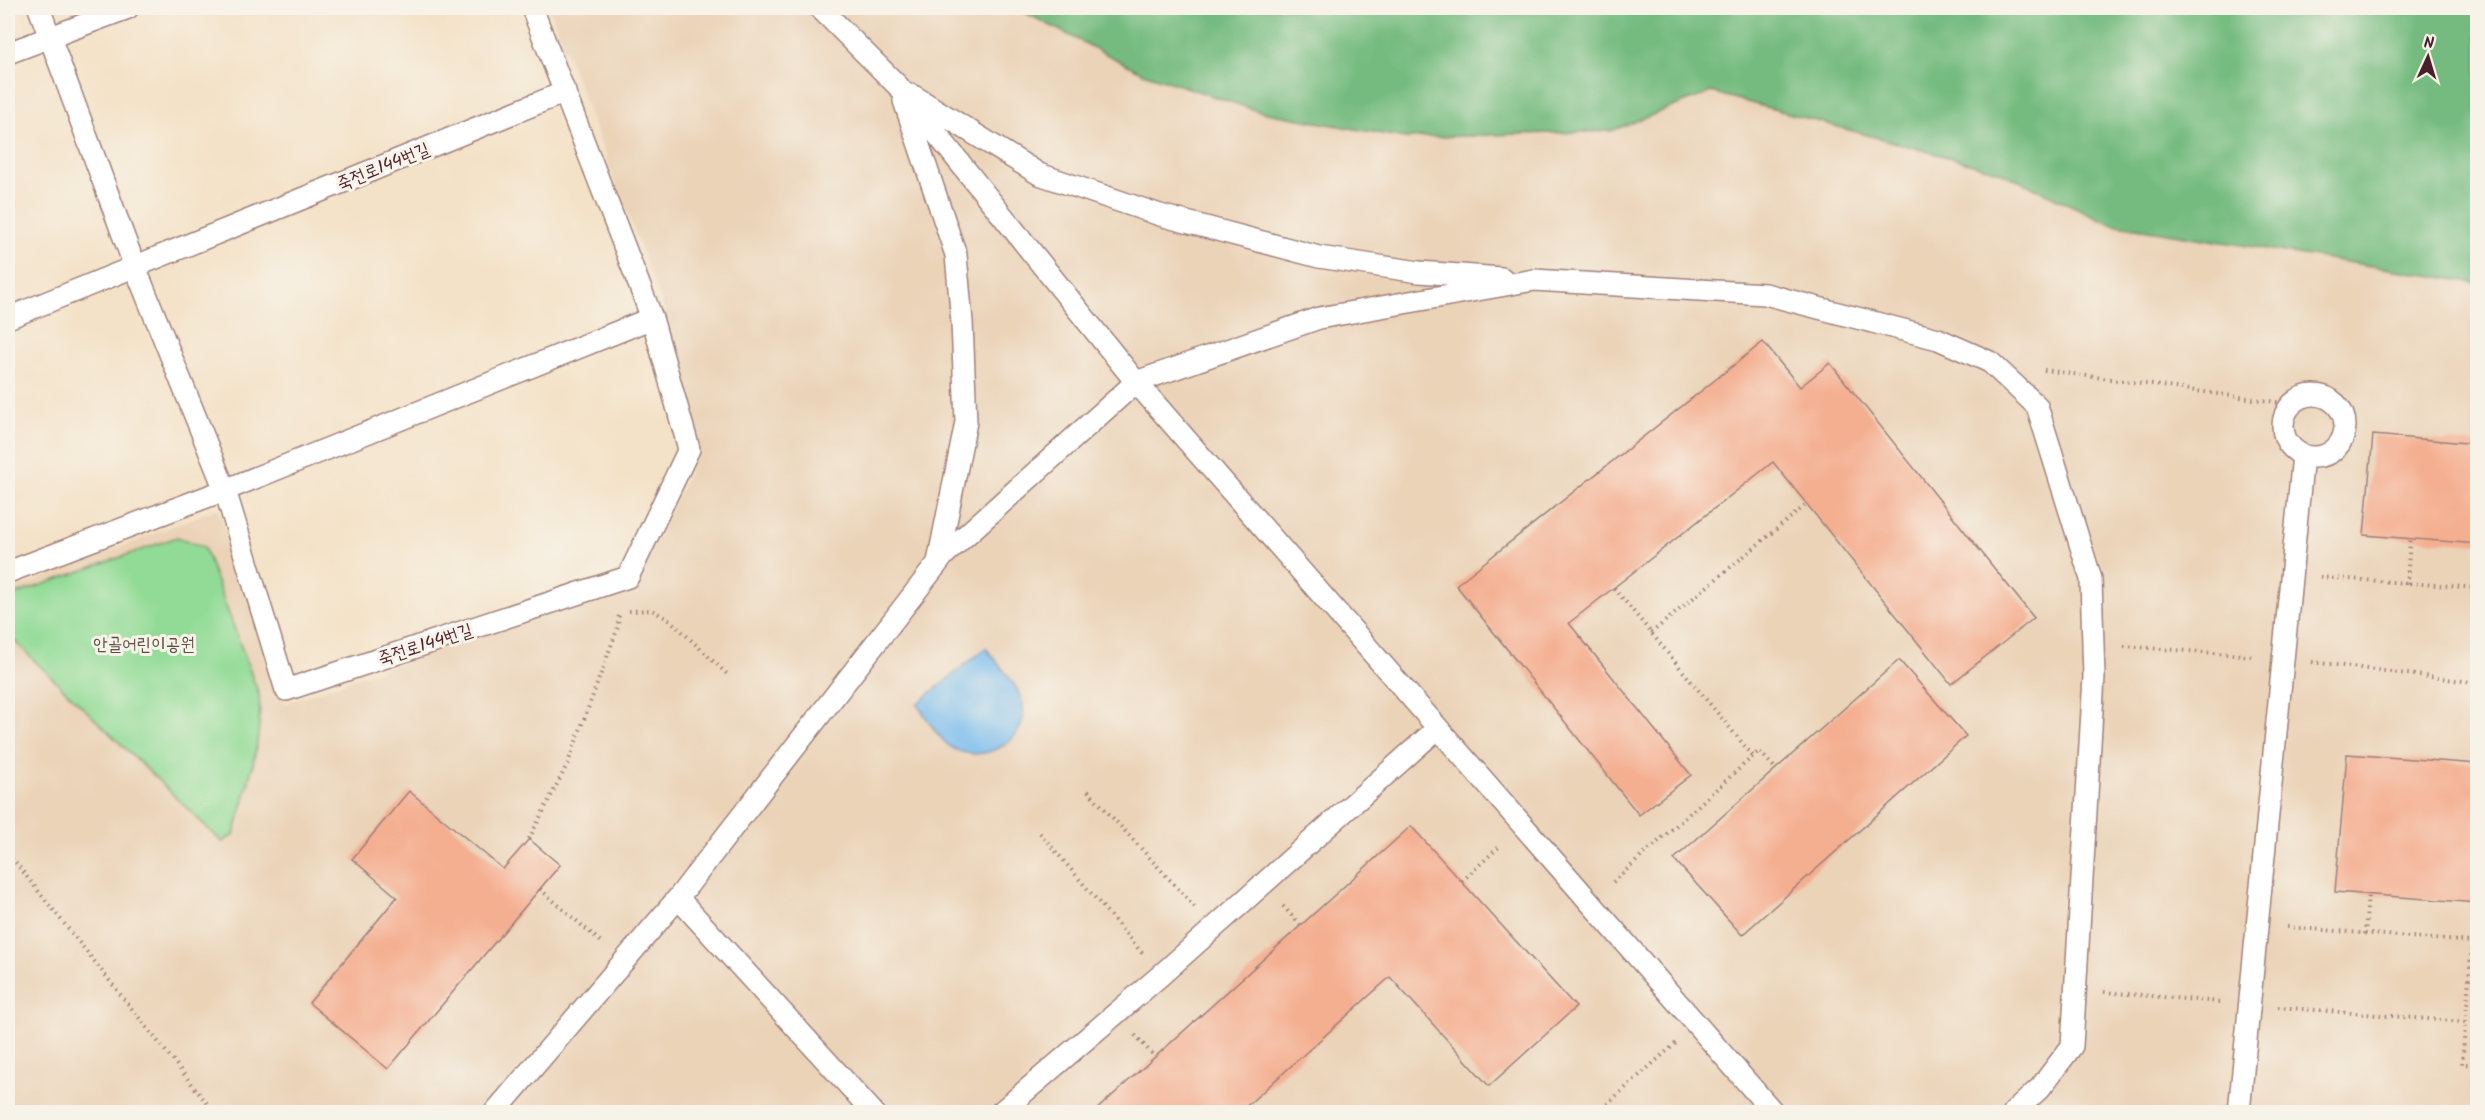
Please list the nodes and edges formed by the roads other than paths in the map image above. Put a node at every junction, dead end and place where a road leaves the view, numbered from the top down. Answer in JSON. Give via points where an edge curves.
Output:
{"nodes":[{"id":1,"x":39,"y":8,"type":"edge"},
{"id":2,"x":128,"y":8,"type":"edge"},
{"id":3,"x":531,"y":8,"type":"edge"},
{"id":4,"x":820,"y":8,"type":"edge"},
{"id":5,"x":50,"y":37,"type":"junction"},
{"id":6,"x":8,"y":53,"type":"edge"},
{"id":7,"x":899,"y":87,"type":"junction"},
{"id":8,"x":565,"y":92,"type":"junction"},
{"id":9,"x":135,"y":267,"type":"junction"},
{"id":10,"x":1534,"y":280,"type":"junction"},
{"id":11,"x":8,"y":318,"type":"edge"},
{"id":12,"x":652,"y":318,"type":"junction"},
{"id":13,"x":1136,"y":382,"type":"junction"},
{"id":14,"x":2303,"y":455,"type":"junction"},
{"id":15,"x":225,"y":490,"type":"junction"},
{"id":16,"x":938,"y":564,"type":"junction"},
{"id":17,"x":8,"y":572,"type":"edge"},
{"id":18,"x":1438,"y":728,"type":"junction"},
{"id":19,"x":678,"y":898,"type":"junction"},
{"id":20,"x":495,"y":1113,"type":"edge"},
{"id":21,"x":873,"y":1113,"type":"edge"},
{"id":22,"x":1001,"y":1113,"type":"edge"},
{"id":23,"x":1773,"y":1113,"type":"edge"},
{"id":24,"x":2014,"y":1113,"type":"edge"},
{"id":25,"x":2239,"y":1113,"type":"edge"}],
"edges":[{"from":1,"to":5,"type":"lane","name":"죽전로144번길"},
{"from":2,"to":5,"type":"lane"},
{"from":3,"to":8,"type":"lane"},
{"from":4,"to":7,"type":"lane"},
{"from":5,"to":6,"type":"lane"},
{"from":5,"to":9,"type":"lane","name":"죽전로144번길"},
{"from":7,"to":10,"type":"lane","via":[[1039,174],[1160,215],[1319,257],[1419,272]]},
{"from":7,"to":13,"type":"lane"},
{"from":7,"to":16,"type":"lane","via":[[956,255],[962,322],[966,422]]},
{"from":8,"to":9,"type":"lane","name":"죽전로144번길"},
{"from":8,"to":12,"type":"lane"},
{"from":9,"to":11,"type":"lane","name":"죽전로144번길"},
{"from":9,"to":15,"type":"lane","name":"죽전로144번길"},
{"from":10,"to":13,"type":"lane","via":[[1319,318]]},
{"from":10,"to":24,"type":"lane","via":[[1765,294],[1938,339],[1990,362],[2037,406],[2091,579],[2094,677],[2072,1046],[2040,1088]]},
{"from":12,"to":15,"type":"lane"},
{"from":12,"to":15,"type":"lane","name":"죽전로144번길","via":[[689,449],[628,577],[286,690]]},
{"from":13,"to":16,"type":"lane"},
{"from":13,"to":18,"type":"lane"},
{"from":14,"to":14,"type":"lane","via":[[2287,443],[2283,433],[2285,412],[2310,394],[2320,395],[2338,405],[2343,414],[2344,434],[2333,451],[2313,457]]},
{"from":14,"to":25,"type":"lane"},
{"from":15,"to":17,"type":"lane"},
{"from":16,"to":19,"type":"lane"},
{"from":18,"to":22,"type":"lane"},
{"from":18,"to":23,"type":"lane"},
{"from":19,"to":20,"type":"lane"},
{"from":19,"to":21,"type":"lane"}]}
